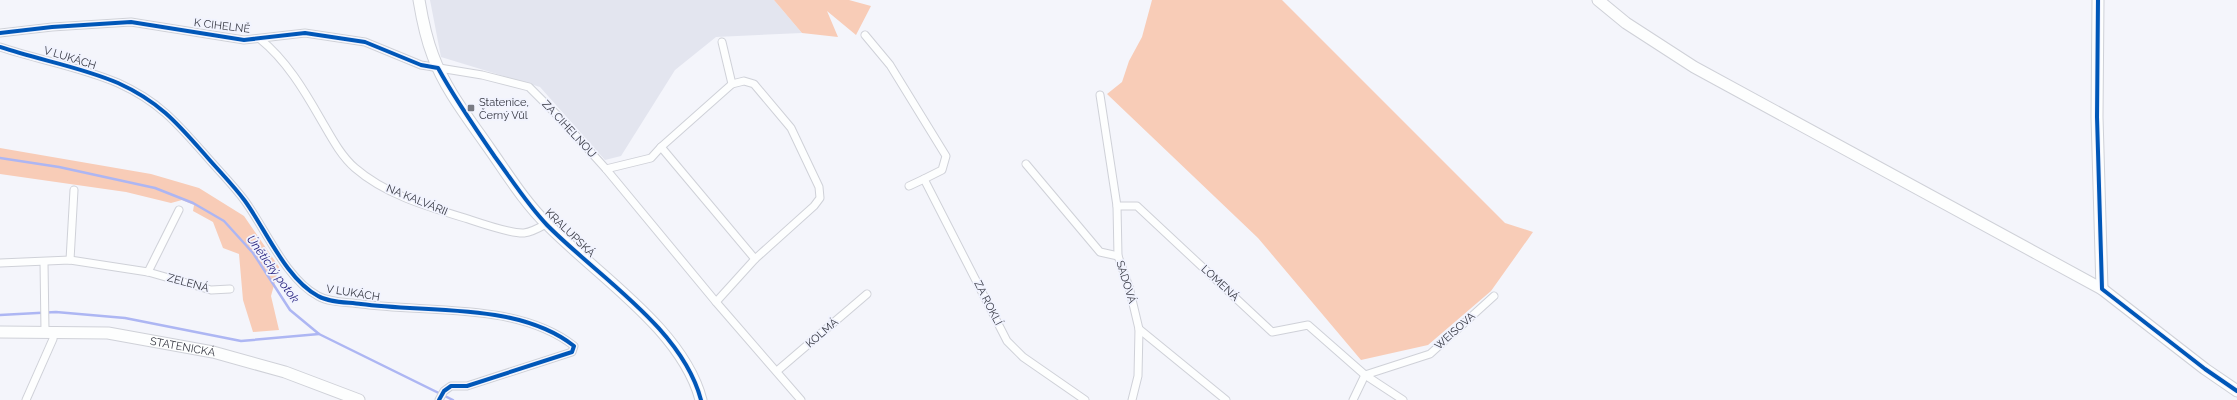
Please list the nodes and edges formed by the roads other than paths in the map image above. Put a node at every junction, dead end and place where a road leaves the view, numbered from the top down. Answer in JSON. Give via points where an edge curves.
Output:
{"nodes":[{"id":1,"x":419,"y":0,"type":"edge"},
{"id":2,"x":1598,"y":0,"type":"edge"},
{"id":3,"x":2098,"y":0,"type":"edge"},
{"id":4,"x":0,"y":33,"type":"edge"},
{"id":5,"x":865,"y":35,"type":"dead end"},
{"id":6,"x":260,"y":39,"type":"junction"},
{"id":7,"x":722,"y":42,"type":"dead end"},
{"id":8,"x":0,"y":48,"type":"edge"},
{"id":9,"x":438,"y":68,"type":"junction"},
{"id":10,"x":732,"y":84,"type":"junction"},
{"id":11,"x":1100,"y":95,"type":"dead end"},
{"id":12,"x":661,"y":147,"type":"junction"},
{"id":13,"x":1026,"y":164,"type":"dead end"},
{"id":14,"x":606,"y":169,"type":"junction"},
{"id":15,"x":924,"y":179,"type":"junction"},
{"id":16,"x":909,"y":186,"type":"dead end"},
{"id":17,"x":74,"y":190,"type":"dead end"},
{"id":18,"x":1117,"y":206,"type":"junction"},
{"id":19,"x":179,"y":210,"type":"dead end"},
{"id":20,"x":546,"y":224,"type":"junction"},
{"id":21,"x":1118,"y":256,"type":"junction"},
{"id":22,"x":755,"y":259,"type":"junction"},
{"id":23,"x":70,"y":260,"type":"junction"},
{"id":24,"x":44,"y":262,"type":"junction"},
{"id":25,"x":0,"y":263,"type":"edge"},
{"id":26,"x":148,"y":272,"type":"junction"},
{"id":27,"x":230,"y":289,"type":"dead end"},
{"id":28,"x":2102,"y":289,"type":"junction"},
{"id":29,"x":867,"y":294,"type":"dead end"},
{"id":30,"x":1494,"y":296,"type":"dead end"},
{"id":31,"x":716,"y":302,"type":"junction"},
{"id":32,"x":1139,"y":329,"type":"junction"},
{"id":33,"x":50,"y":331,"type":"junction"},
{"id":34,"x":0,"y":332,"type":"edge"},
{"id":35,"x":777,"y":371,"type":"junction"},
{"id":36,"x":1365,"y":374,"type":"junction"},
{"id":37,"x":2237,"y":391,"type":"edge"},
{"id":38,"x":26,"y":400,"type":"edge"},
{"id":39,"x":359,"y":400,"type":"edge"},
{"id":40,"x":440,"y":400,"type":"edge"},
{"id":41,"x":701,"y":400,"type":"edge"},
{"id":42,"x":801,"y":400,"type":"edge"},
{"id":43,"x":1085,"y":400,"type":"edge"},
{"id":44,"x":1132,"y":400,"type":"edge"},
{"id":45,"x":1226,"y":400,"type":"edge"},
{"id":46,"x":1353,"y":400,"type":"edge"},
{"id":47,"x":1403,"y":400,"type":"edge"}],
"edges":[{"from":1,"to":9,"type":"street","name":"KRALUPSKÁ","via":[[428,43]]},
{"from":2,"to":28,"type":"street","via":[[1626,23],[1694,67]]},
{"from":3,"to":28,"type":"street","via":[[2097,117]]},
{"from":4,"to":6,"type":"street","name":"K CIHELNĚ","via":[[131,22],[244,40]]},
{"from":5,"to":15,"type":"street","via":[[890,65],[946,156],[942,170]]},
{"from":6,"to":9,"type":"street","name":"K CIHELNĚ","via":[[305,33],[365,42],[422,65]]},
{"from":6,"to":20,"type":"street","name":"NA KALVÁRII","via":[[273,49],[304,92],[334,142],[354,167],[385,188],[478,223],[523,233]]},
{"from":7,"to":10,"type":"street"},
{"from":8,"to":40,"type":"street","name":"V LUKÁCH","via":[[118,83],[163,109],[237,191],[288,266],[302,284],[317,296],[372,306],[472,312],[513,319],[545,328],[574,346],[572,352],[545,362],[467,386],[451,386],[444,390]]},
{"from":9,"to":14,"type":"street","name":"ZA CIHELNOU","via":[[482,75],[529,87]]},
{"from":9,"to":20,"type":"street","name":"KRALUPSKÁ","via":[[508,174]]},
{"from":10,"to":12,"type":"street"},
{"from":10,"to":22,"type":"street","via":[[744,81],[754,84],[791,128],[819,187],[820,198],[814,206]]},
{"from":11,"to":18,"type":"street"},
{"from":12,"to":14,"type":"street","via":[[651,158]]},
{"from":12,"to":22,"type":"street"},
{"from":13,"to":21,"type":"street","name":"SADOVÁ","via":[[1100,252]]},
{"from":14,"to":31,"type":"street","name":"ZA CIHELNOU"},
{"from":15,"to":16,"type":"street"},
{"from":15,"to":43,"type":"street","name":"ZA ROKLÍ","via":[[1007,341],[1024,357]]},
{"from":17,"to":23,"type":"street"},
{"from":18,"to":21,"type":"street"},
{"from":18,"to":36,"type":"street","name":"LOMENÁ","via":[[1137,206],[1272,332],[1308,324]]},
{"from":19,"to":26,"type":"street"},
{"from":20,"to":41,"type":"street","name":"KRALUPSKÁ","via":[[658,328],[691,372]]},
{"from":21,"to":32,"type":"street","name":"SADOVÁ","via":[[1129,287]]},
{"from":22,"to":31,"type":"street"},
{"from":23,"to":24,"type":"street","name":"ZELENÁ"},
{"from":23,"to":26,"type":"street","name":"ZELENÁ"},
{"from":24,"to":25,"type":"street","name":"ZELENÁ"},
{"from":24,"to":33,"type":"street","via":[[44,317]]},
{"from":26,"to":27,"type":"street","name":"ZELENÁ","via":[[211,290]]},
{"from":28,"to":37,"type":"street","via":[[2204,370]]},
{"from":29,"to":35,"type":"street","name":"KOLMÁ"},
{"from":30,"to":36,"type":"street","name":"WEISOVA","via":[[1430,354]]},
{"from":31,"to":35,"type":"street","name":"ZA CIHELNOU"},
{"from":32,"to":44,"type":"street","name":"SADOVÁ","via":[[1138,376]]},
{"from":32,"to":45,"type":"street"},
{"from":33,"to":34,"type":"street","name":"STATENICKÁ"},
{"from":33,"to":38,"type":"street","via":[[53,339]]},
{"from":33,"to":39,"type":"street","name":"STATENICKÁ","via":[[108,333],[213,352],[284,372]]},
{"from":35,"to":42,"type":"street","name":"ZA CIHELNOU"},
{"from":36,"to":46,"type":"street"},
{"from":36,"to":47,"type":"street"}]}
